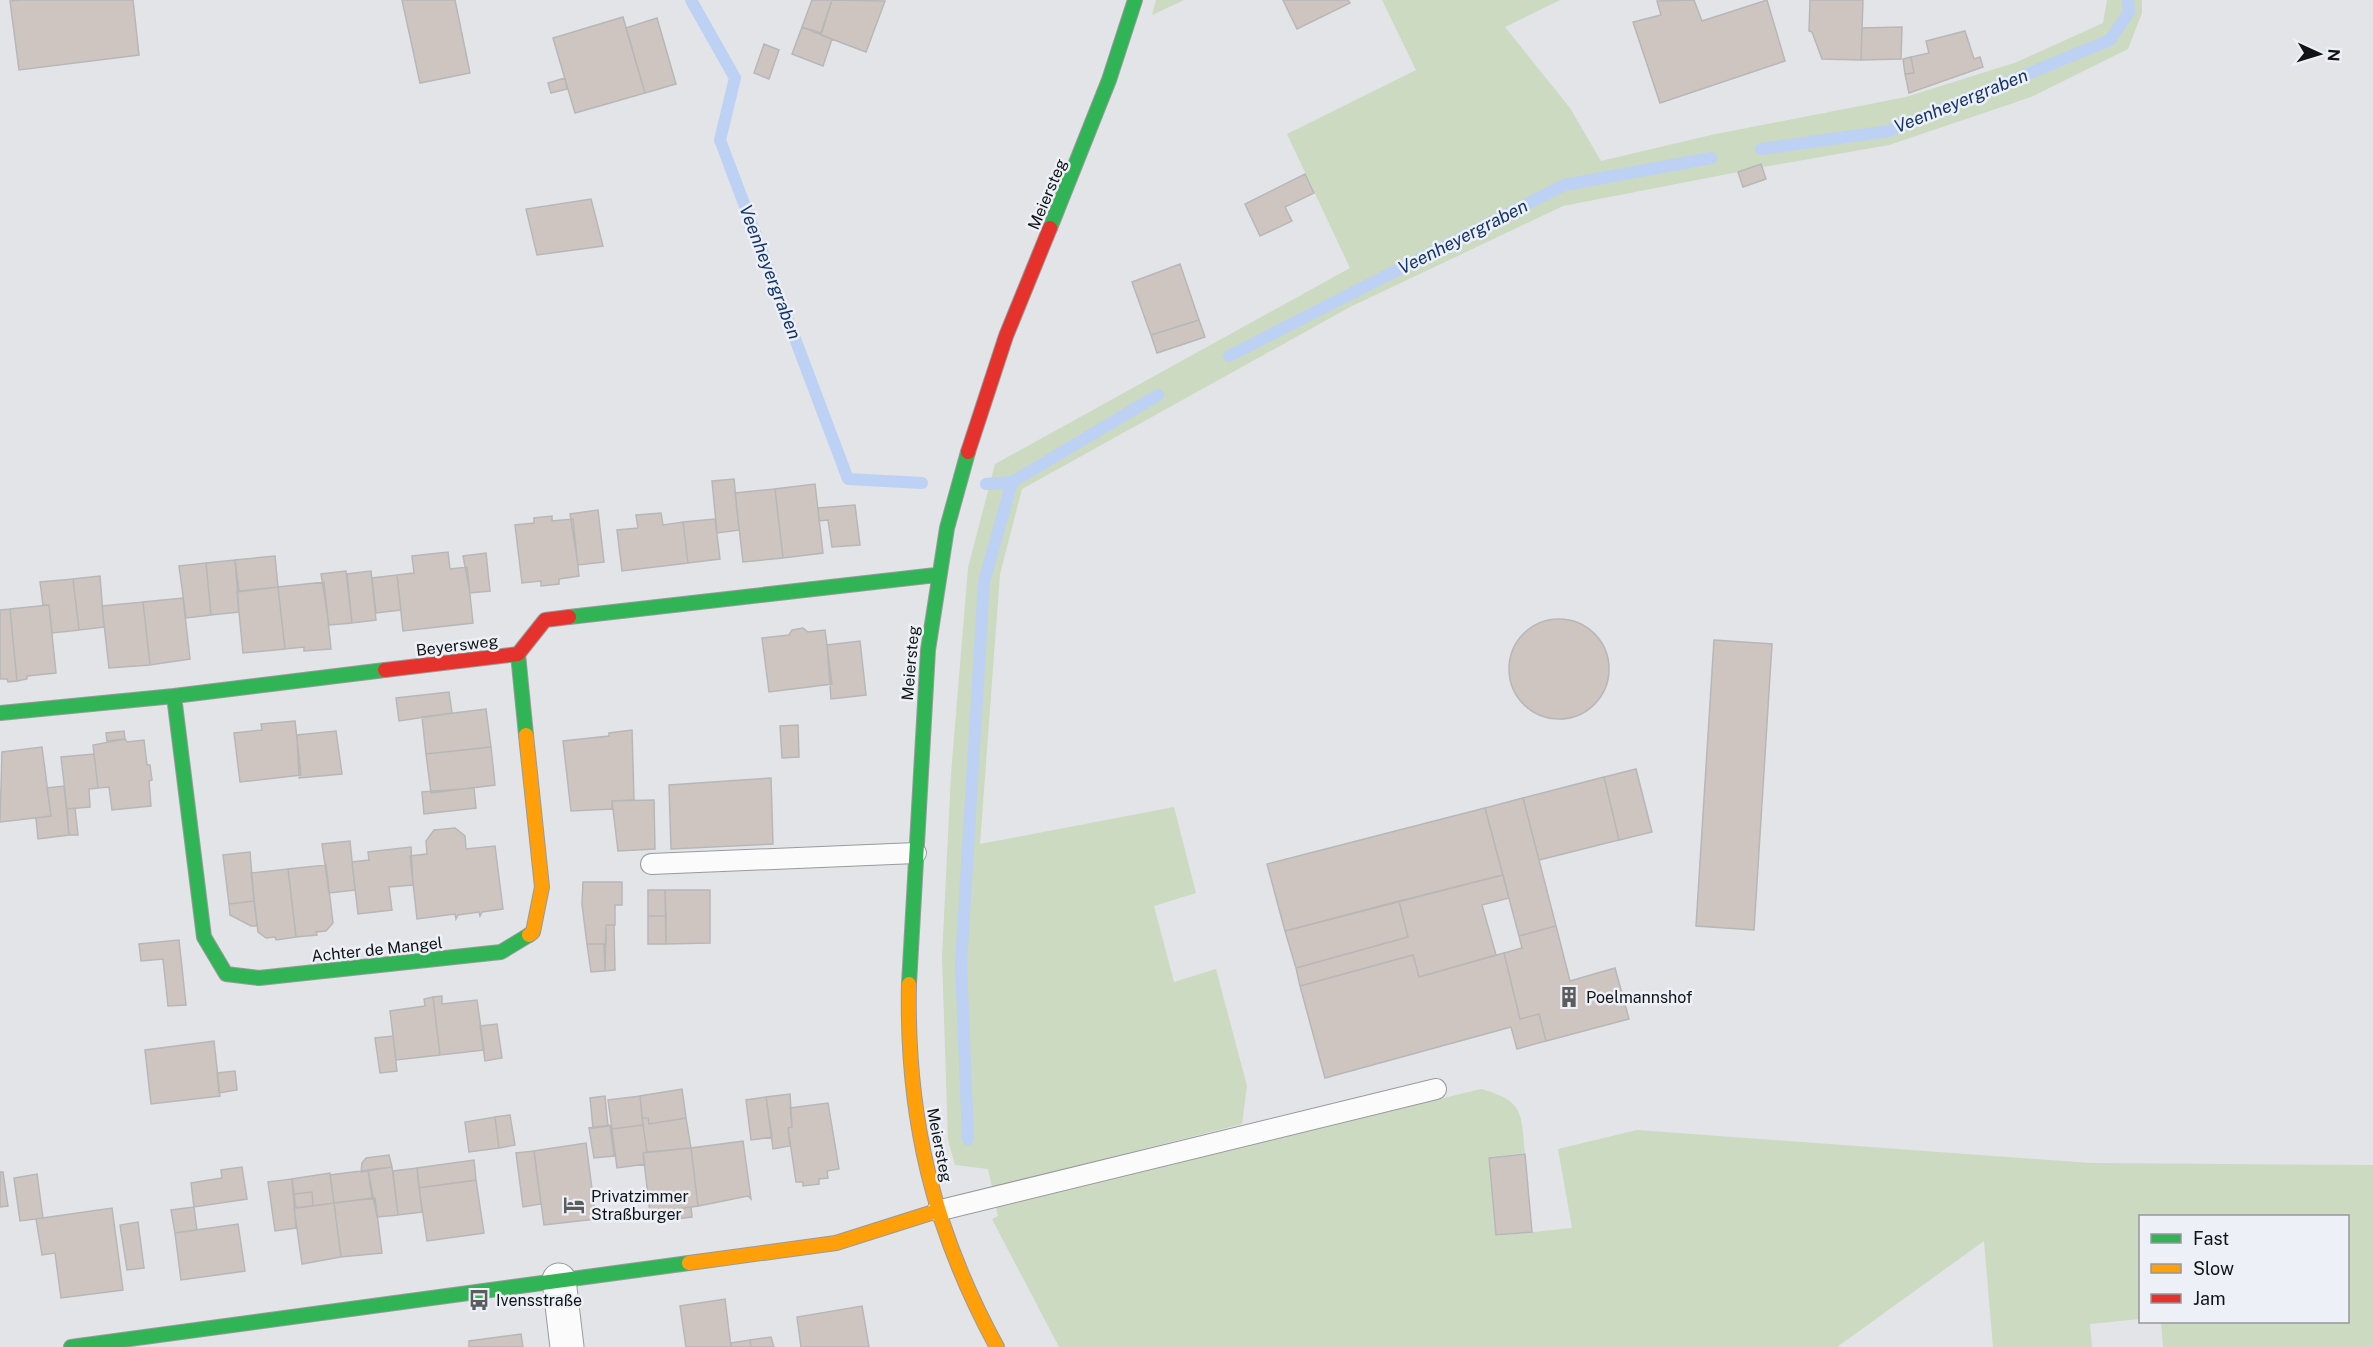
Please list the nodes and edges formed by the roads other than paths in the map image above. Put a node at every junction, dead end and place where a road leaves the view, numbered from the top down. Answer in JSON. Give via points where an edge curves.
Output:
{"nodes":[{"id":1,"x":1135,"y":0,"type":"edge"},
{"id":2,"x":936,"y":575,"type":"junction"},
{"id":3,"x":518,"y":654,"type":"junction"},
{"id":4,"x":174,"y":696,"type":"junction"},
{"id":5,"x":0,"y":713,"type":"edge"},
{"id":6,"x":916,"y":853,"type":"junction"},
{"id":7,"x":651,"y":864,"type":"dead end"},
{"id":8,"x":1436,"y":1089,"type":"dead end"},
{"id":9,"x":937,"y":1212,"type":"junction"},
{"id":10,"x":559,"y":1280,"type":"junction"},
{"id":11,"x":117,"y":1344,"type":"edge"},
{"id":12,"x":71,"y":1347,"type":"edge"},
{"id":13,"x":567,"y":1347,"type":"edge"},
{"id":14,"x":997,"y":1347,"type":"edge"}],
"edges":[{"from":1,"to":2,"type":"street","name":"Meiersteg","via":[[1101,106],[1013,318],[990,384],[956,490]]},
{"from":2,"to":3,"type":"street","name":"Beyersweg","via":[[545,620]]},
{"from":2,"to":6,"type":"street","name":"Meiersteg","via":[[923,687]]},
{"from":3,"to":4,"type":"street","name":"Beyersweg"},
{"from":3,"to":4,"type":"street","name":"Achter de Mangel","via":[[542,887],[533,932],[501,952],[259,978],[226,974],[204,937]]},
{"from":4,"to":5,"type":"street","name":"Beyersweg"},
{"from":6,"to":7,"type":"lane"},
{"from":6,"to":9,"type":"street","name":"Meiersteg","via":[[910,1061],[918,1129]]},
{"from":8,"to":9,"type":"lane"},
{"from":9,"to":10,"type":"street","via":[[836,1243]]},
{"from":9,"to":14,"type":"street","name":"Meiersteg","via":[[975,1309]]},
{"from":10,"to":11,"type":"street"},
{"from":10,"to":13,"type":"street"},
{"from":11,"to":12,"type":"street"}]}
